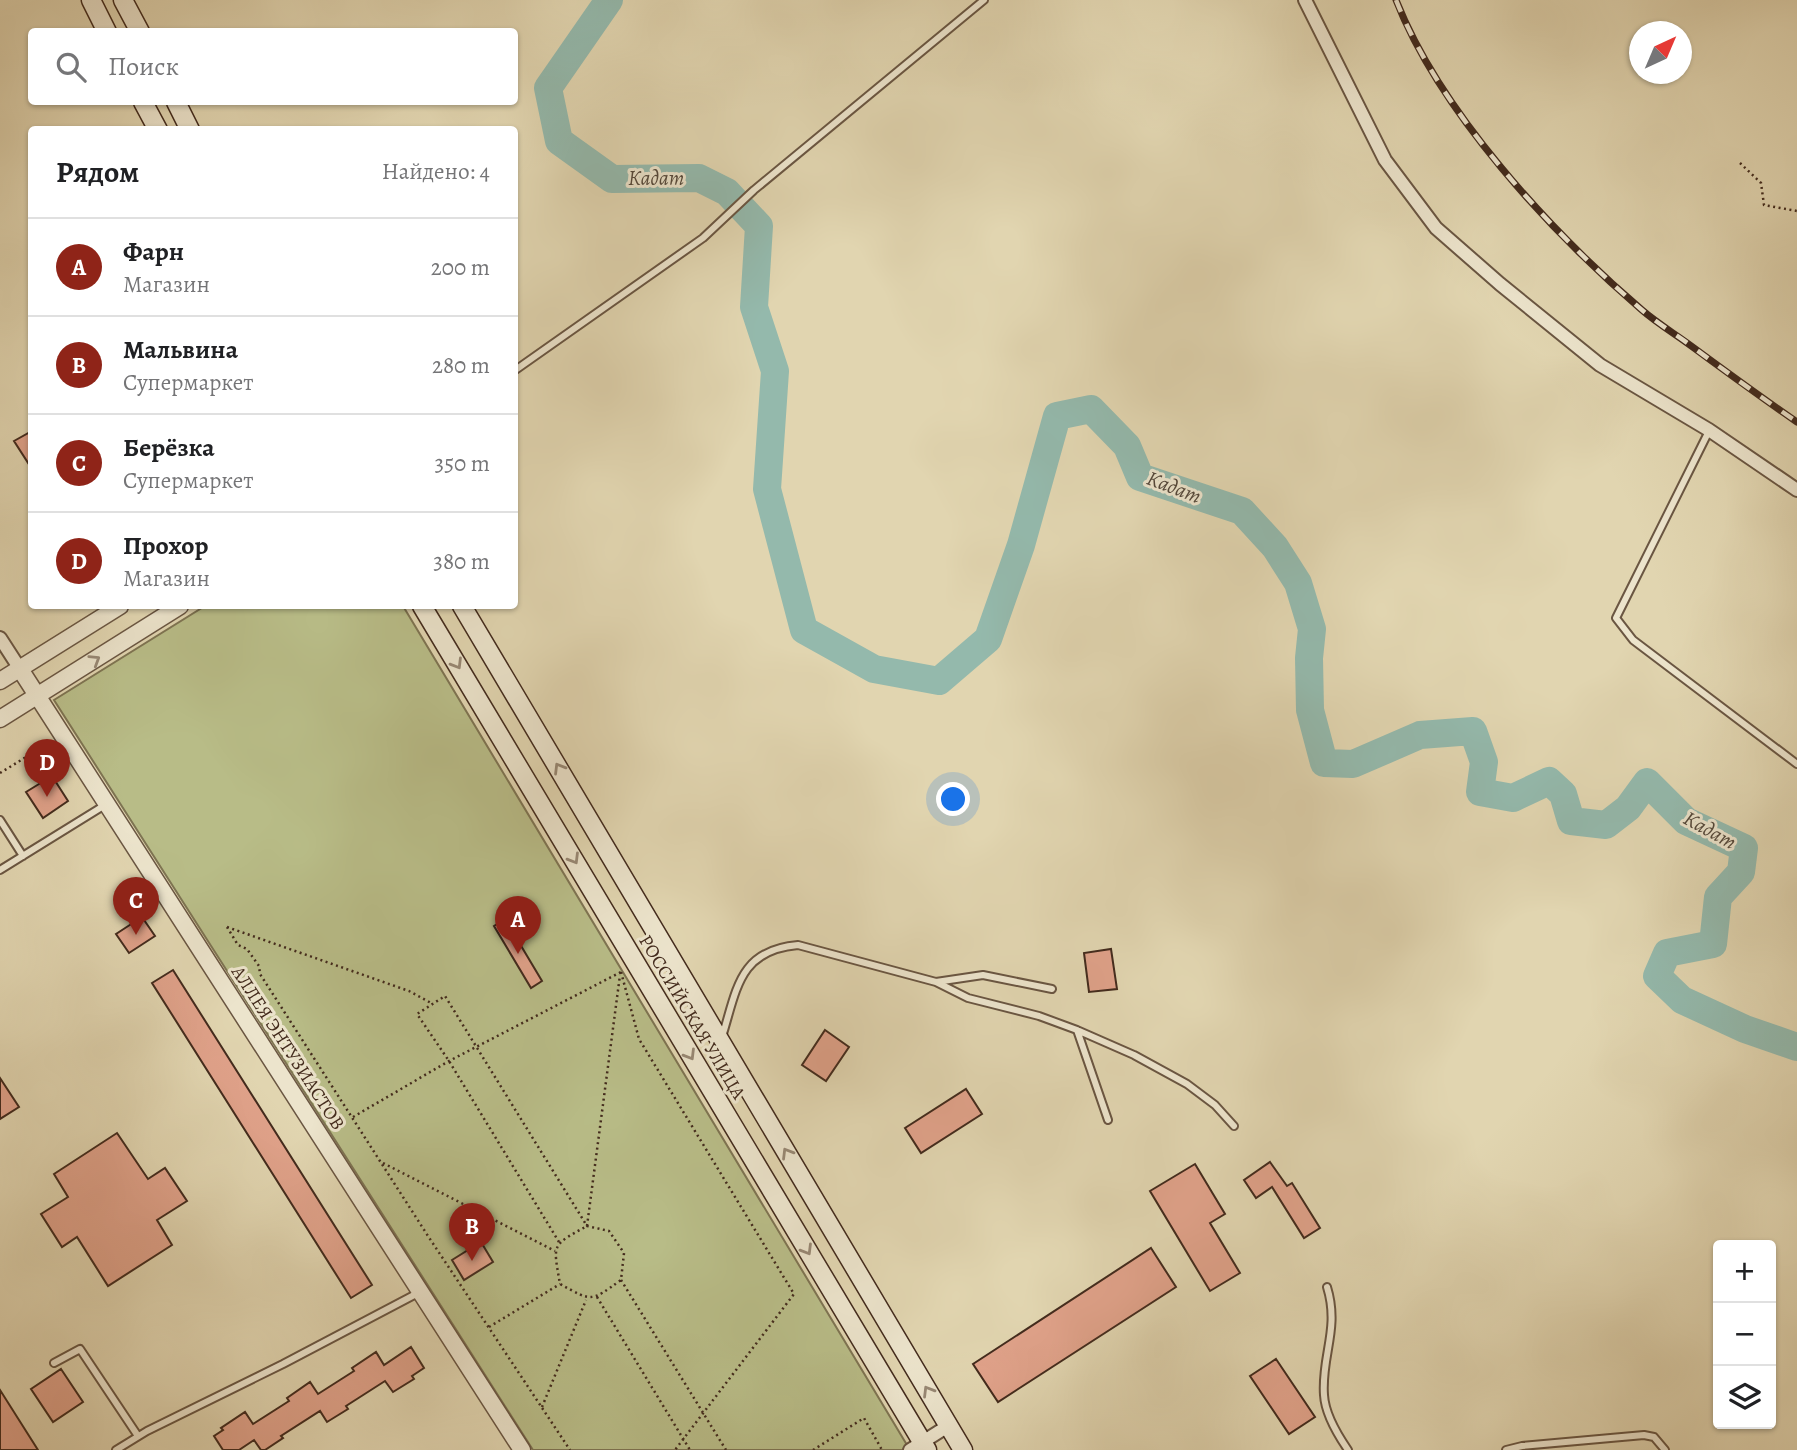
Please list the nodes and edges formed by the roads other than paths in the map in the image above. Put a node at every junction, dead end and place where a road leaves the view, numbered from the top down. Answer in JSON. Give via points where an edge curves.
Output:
{"nodes":[{"id":1,"x":91,"y":0,"type":"edge"},
{"id":2,"x":123,"y":0,"type":"edge"},
{"id":3,"x":984,"y":0,"type":"edge"},
{"id":4,"x":1305,"y":0,"type":"edge"},
{"id":5,"x":105,"y":28,"type":"edge"},
{"id":6,"x":138,"y":28,"type":"edge"},
{"id":7,"x":145,"y":105,"type":"edge"},
{"id":8,"x":178,"y":105,"type":"edge"},
{"id":9,"x":156,"y":126,"type":"edge"},
{"id":10,"x":188,"y":126,"type":"edge"},
{"id":11,"x":518,"y":368,"type":"edge"},
{"id":12,"x":1709,"y":430,"type":"junction"},
{"id":13,"x":1797,"y":490,"type":"edge"},
{"id":14,"x":175,"y":609,"type":"edge"},
{"id":15,"x":424,"y":609,"type":"edge"},
{"id":16,"x":464,"y":609,"type":"edge"},
{"id":17,"x":102,"y":610,"type":"edge"},
{"id":18,"x":0,"y":638,"type":"edge"},
{"id":19,"x":20,"y":668,"type":"junction"},
{"id":20,"x":0,"y":681,"type":"edge"},
{"id":21,"x":37,"y":696,"type":"junction"},
{"id":22,"x":0,"y":719,"type":"edge"},
{"id":23,"x":1797,"y":764,"type":"edge"},
{"id":24,"x":106,"y":804,"type":"junction"},
{"id":25,"x":0,"y":820,"type":"edge"},
{"id":26,"x":23,"y":856,"type":"junction"},
{"id":27,"x":0,"y":870,"type":"edge"},
{"id":28,"x":936,"y":982,"type":"junction"},
{"id":29,"x":1052,"y":989,"type":"dead end"},
{"id":30,"x":1077,"y":1030,"type":"junction"},
{"id":31,"x":720,"y":1041,"type":"junction"},
{"id":32,"x":1108,"y":1121,"type":"dead end"},
{"id":33,"x":1234,"y":1126,"type":"dead end"},
{"id":34,"x":1327,"y":1287,"type":"dead end"},
{"id":35,"x":420,"y":1292,"type":"junction"},
{"id":36,"x":54,"y":1363,"type":"dead end"},
{"id":37,"x":948,"y":1426,"type":"junction"},
{"id":38,"x":138,"y":1436,"type":"junction"},
{"id":39,"x":920,"y":1447,"type":"edge"},
{"id":40,"x":116,"y":1450,"type":"edge"},
{"id":41,"x":522,"y":1450,"type":"edge"},
{"id":42,"x":962,"y":1450,"type":"edge"},
{"id":43,"x":1348,"y":1450,"type":"edge"},
{"id":44,"x":1506,"y":1450,"type":"edge"},
{"id":45,"x":1664,"y":1450,"type":"edge"}],
"edges":[{"from":1,"to":5,"type":"main road"},
{"from":2,"to":6,"type":"main road"},
{"from":3,"to":11,"type":"lane","via":[[754,190],[703,238]]},
{"from":4,"to":12,"type":"street","via":[[1385,160],[1436,228],[1600,365]]},
{"from":7,"to":9,"type":"main road"},
{"from":8,"to":10,"type":"main road"},
{"from":12,"to":13,"type":"street"},
{"from":12,"to":23,"type":"lane","via":[[1615,618],[1633,640]]},
{"from":21,"to":14,"type":"street","one_way":true},
{"from":15,"to":39,"type":"main road","name":"РОССИЙСКАЯ УЛИЦА","one_way":true},
{"from":31,"to":16,"type":"main road","name":"РОССИЙСКАЯ УЛИЦА","one_way":true},
{"from":17,"to":19,"type":"street"},
{"from":18,"to":19,"type":"street"},
{"from":19,"to":20,"type":"street"},
{"from":19,"to":21,"type":"street","name":"АЛЛЕЯ ЭНТУЗИАСТОВ"},
{"from":21,"to":22,"type":"street"},
{"from":21,"to":24,"type":"street","name":"АЛЛЕЯ ЭНТУЗИАСТОВ"},
{"from":24,"to":26,"type":"lane"},
{"from":24,"to":35,"type":"street","name":"АЛЛЕЯ ЭНТУЗИАСТОВ"},
{"from":25,"to":26,"type":"lane"},
{"from":26,"to":27,"type":"lane"},
{"from":28,"to":29,"type":"lane","via":[[983,975]]},
{"from":28,"to":30,"type":"lane","via":[[968,998]]},
{"from":28,"to":31,"type":"lane","via":[[818,949],[780,946],[755,959],[746,971]]},
{"from":30,"to":32,"type":"lane"},
{"from":30,"to":33,"type":"lane","via":[[1187,1084]]},
{"from":37,"to":31,"type":"main road","name":"РОССИЙСКАЯ УЛИЦА","one_way":true},
{"from":34,"to":43,"type":"lane","via":[[1332,1319],[1324,1396],[1336,1433]]},
{"from":35,"to":38,"type":"lane"},
{"from":35,"to":41,"type":"street","name":"АЛЛЕЯ ЭНТУЗИАСТОВ"},
{"from":36,"to":38,"type":"lane","via":[[80,1349]]},
{"from":37,"to":39,"type":"street"},
{"from":37,"to":42,"type":"main road","name":"РОССИЙСКАЯ УЛИЦА"},
{"from":38,"to":40,"type":"lane"},
{"from":44,"to":45,"type":"lane","via":[[1644,1435],[1654,1437]]}]}
